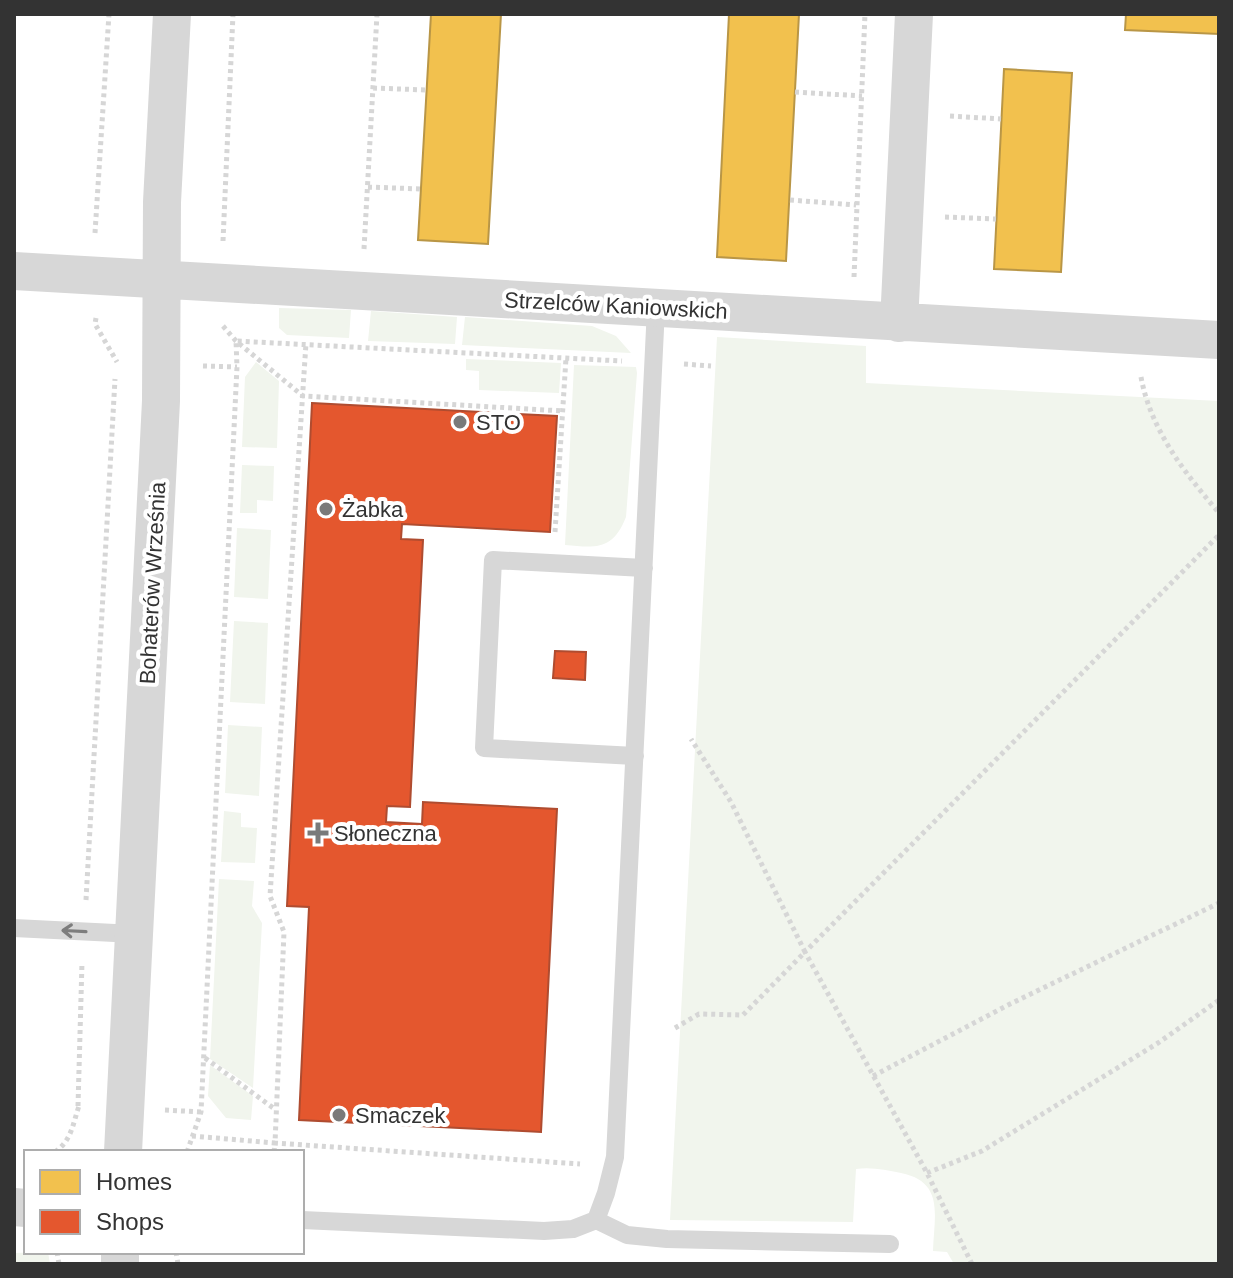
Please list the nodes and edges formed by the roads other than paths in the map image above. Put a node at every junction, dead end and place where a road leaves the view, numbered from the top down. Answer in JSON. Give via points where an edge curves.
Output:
{"nodes":[{"id":1,"x":172,"y":14,"type":"edge"},
{"id":2,"x":914,"y":14,"type":"edge"},
{"id":3,"x":14,"y":271,"type":"edge"},
{"id":4,"x":160,"y":280,"type":"junction"},
{"id":5,"x":656,"y":308,"type":"junction"},
{"id":6,"x":899,"y":323,"type":"junction"},
{"id":7,"x":1219,"y":340,"type":"edge"},
{"id":8,"x":644,"y":568,"type":"junction"},
{"id":9,"x":635,"y":756,"type":"junction"},
{"id":10,"x":14,"y":928,"type":"edge"},
{"id":11,"x":135,"y":934,"type":"junction"},
{"id":12,"x":123,"y":1150,"type":"edge"},
{"id":13,"x":304,"y":1220,"type":"edge"},
{"id":14,"x":596,"y":1220,"type":"junction"},
{"id":15,"x":890,"y":1244,"type":"dead end"}],
"edges":[{"from":1,"to":4,"type":"street","name":"Bohaterów Września"},
{"from":2,"to":6,"type":"street"},
{"from":3,"to":4,"type":"street","name":"Strzelców Kaniowskich"},
{"from":4,"to":5,"type":"street","name":"Strzelców Kaniowskich"},
{"from":4,"to":11,"type":"street","name":"Bohaterów Września","via":[[160,417]]},
{"from":5,"to":6,"type":"street","name":"Strzelców Kaniowskich"},
{"from":5,"to":8,"type":"lane"},
{"from":6,"to":7,"type":"street","name":"Strzelców Kaniowskich"},
{"from":8,"to":9,"type":"lane"},
{"from":8,"to":9,"type":"lane","via":[[493,560],[484,748]]},
{"from":9,"to":14,"type":"lane","via":[[613,1167]]},
{"from":11,"to":10,"type":"lane","one_way":true},
{"from":11,"to":12,"type":"street","name":"Bohaterów Września"},
{"from":13,"to":14,"type":"lane","via":[[544,1231],[573,1229]]},
{"from":14,"to":15,"type":"lane","via":[[627,1235],[667,1239]]}]}
